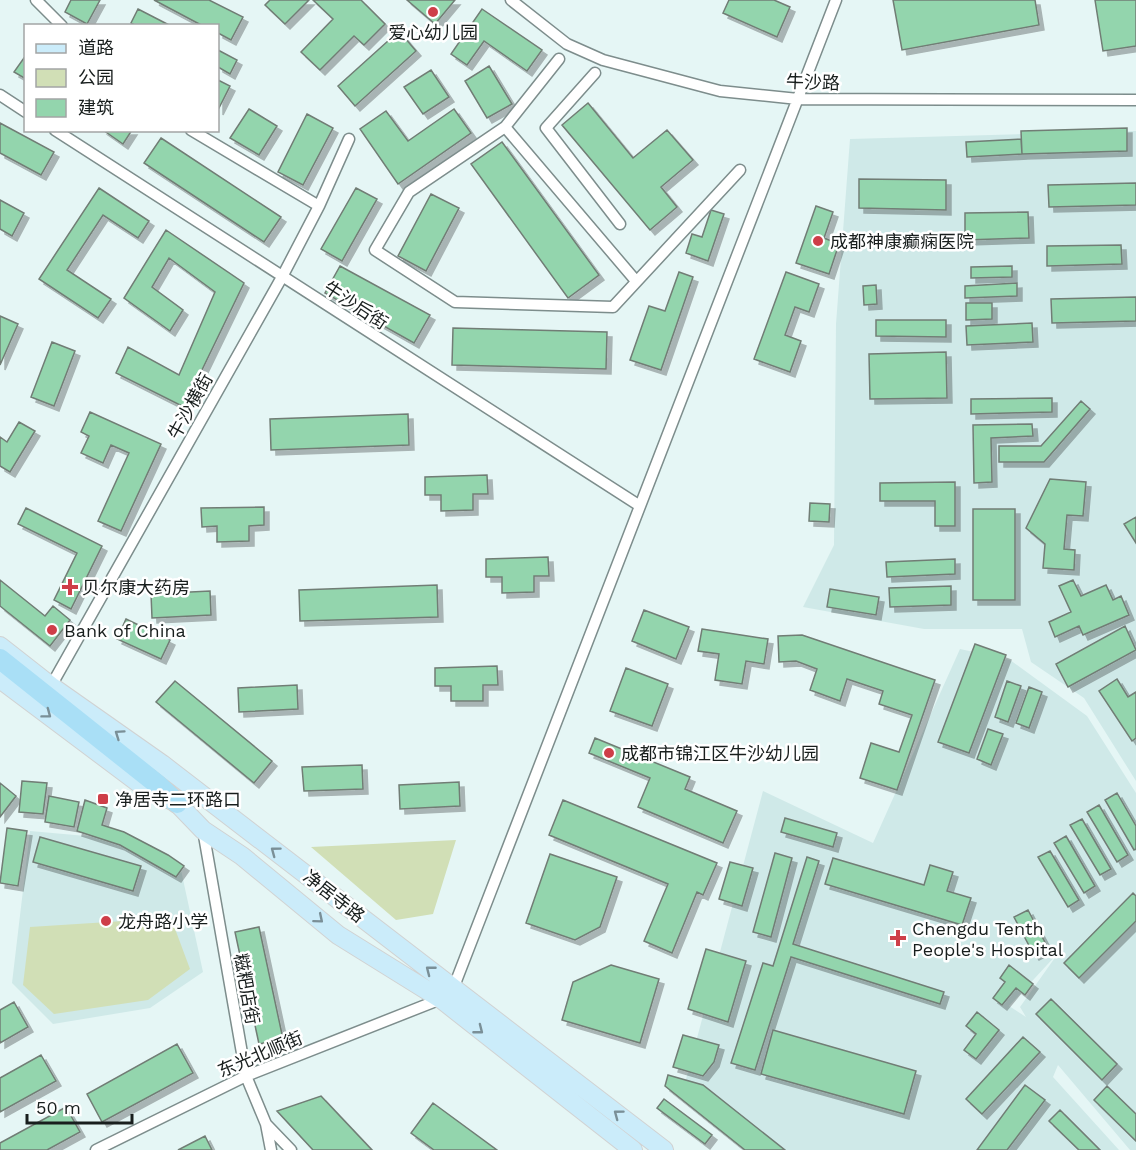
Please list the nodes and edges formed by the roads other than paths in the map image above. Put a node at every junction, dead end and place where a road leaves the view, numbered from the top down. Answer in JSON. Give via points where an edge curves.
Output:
{"nodes":[{"id":1,"x":36,"y":0,"type":"edge"},
{"id":2,"x":511,"y":0,"type":"edge"},
{"id":3,"x":836,"y":0,"type":"edge"},
{"id":4,"x":60,"y":24,"type":"edge"},
{"id":5,"x":559,"y":59,"type":"dead end"},
{"id":6,"x":595,"y":73,"type":"dead end"},
{"id":7,"x":0,"y":95,"type":"edge"},
{"id":8,"x":798,"y":99,"type":"junction"},
{"id":9,"x":1136,"y":100,"type":"edge"},
{"id":10,"x":24,"y":111,"type":"edge"},
{"id":11,"x":506,"y":127,"type":"junction"},
{"id":12,"x":58,"y":132,"type":"edge"},
{"id":13,"x":194,"y":132,"type":"edge"},
{"id":14,"x":349,"y":139,"type":"dead end"},
{"id":15,"x":740,"y":170,"type":"dead end"},
{"id":16,"x":320,"y":206,"type":"junction"},
{"id":17,"x":620,"y":224,"type":"dead end"},
{"id":18,"x":282,"y":277,"type":"junction"},
{"id":19,"x":636,"y":281,"type":"junction"},
{"id":20,"x":640,"y":506,"type":"junction"},
{"id":21,"x":0,"y":646,"type":"edge"},
{"id":22,"x":0,"y":659,"type":"edge"},
{"id":23,"x":0,"y":679,"type":"edge"},
{"id":24,"x":51,"y":686,"type":"junction"},
{"id":25,"x":177,"y":803,"type":"junction"},
{"id":26,"x":202,"y":830,"type":"junction"},
{"id":27,"x":447,"y":994,"type":"junction"},
{"id":28,"x":246,"y":1076,"type":"junction"},
{"id":29,"x":266,"y":1124,"type":"junction"},
{"id":30,"x":96,"y":1150,"type":"edge"},
{"id":31,"x":271,"y":1150,"type":"edge"},
{"id":32,"x":291,"y":1150,"type":"edge"},
{"id":33,"x":633,"y":1150,"type":"edge"},
{"id":34,"x":664,"y":1150,"type":"edge"}],
"edges":[{"from":1,"to":4,"type":"street"},
{"from":2,"to":8,"type":"street","name":"牛沙路","via":[[567,44],[603,60],[720,91]]},
{"from":3,"to":8,"type":"street"},
{"from":5,"to":11,"type":"street"},
{"from":6,"to":17,"type":"street","via":[[546,128]]},
{"from":7,"to":10,"type":"street"},
{"from":8,"to":9,"type":"street","name":"牛沙路"},
{"from":8,"to":20,"type":"street"},
{"from":11,"to":19,"type":"street"},
{"from":11,"to":19,"type":"street","via":[[409,192],[375,250],[455,302],[613,307]]},
{"from":12,"to":18,"type":"street","name":"牛沙后街"},
{"from":13,"to":16,"type":"street"},
{"from":14,"to":16,"type":"street","name":"牛沙横街"},
{"from":15,"to":19,"type":"street"},
{"from":16,"to":18,"type":"street","name":"牛沙横街"},
{"from":18,"to":20,"type":"street","name":"牛沙后街"},
{"from":18,"to":24,"type":"street","name":"牛沙横街"},
{"from":20,"to":27,"type":"street"},
{"from":21,"to":24,"type":"main road","name":"净居寺路"},
{"from":22,"to":25,"type":"highway"},
{"from":23,"to":25,"type":"main road","name":"净居寺路","one_way":true,"via":[[144,787]]},
{"from":27,"to":24,"type":"main road","name":"净居寺路","one_way":true,"via":[[162,764]]},
{"from":25,"to":26,"type":"main road","name":"净居寺路"},
{"from":26,"to":27,"type":"main road","name":"净居寺路","one_way":true,"via":[[242,856],[338,935]]},
{"from":26,"to":28,"type":"street","name":"糍粑店街"},
{"from":27,"to":28,"type":"street","name":"东光北顺街"},
{"from":27,"to":33,"type":"main road","name":"净居寺路","one_way":true},
{"from":34,"to":27,"type":"main road","name":"净居寺路","one_way":true},
{"from":28,"to":29,"type":"street","name":"糍粑店街"},
{"from":28,"to":30,"type":"street","name":"东光北顺街"},
{"from":29,"to":31,"type":"street","name":"糍粑店街"},
{"from":29,"to":32,"type":"street"}]}
